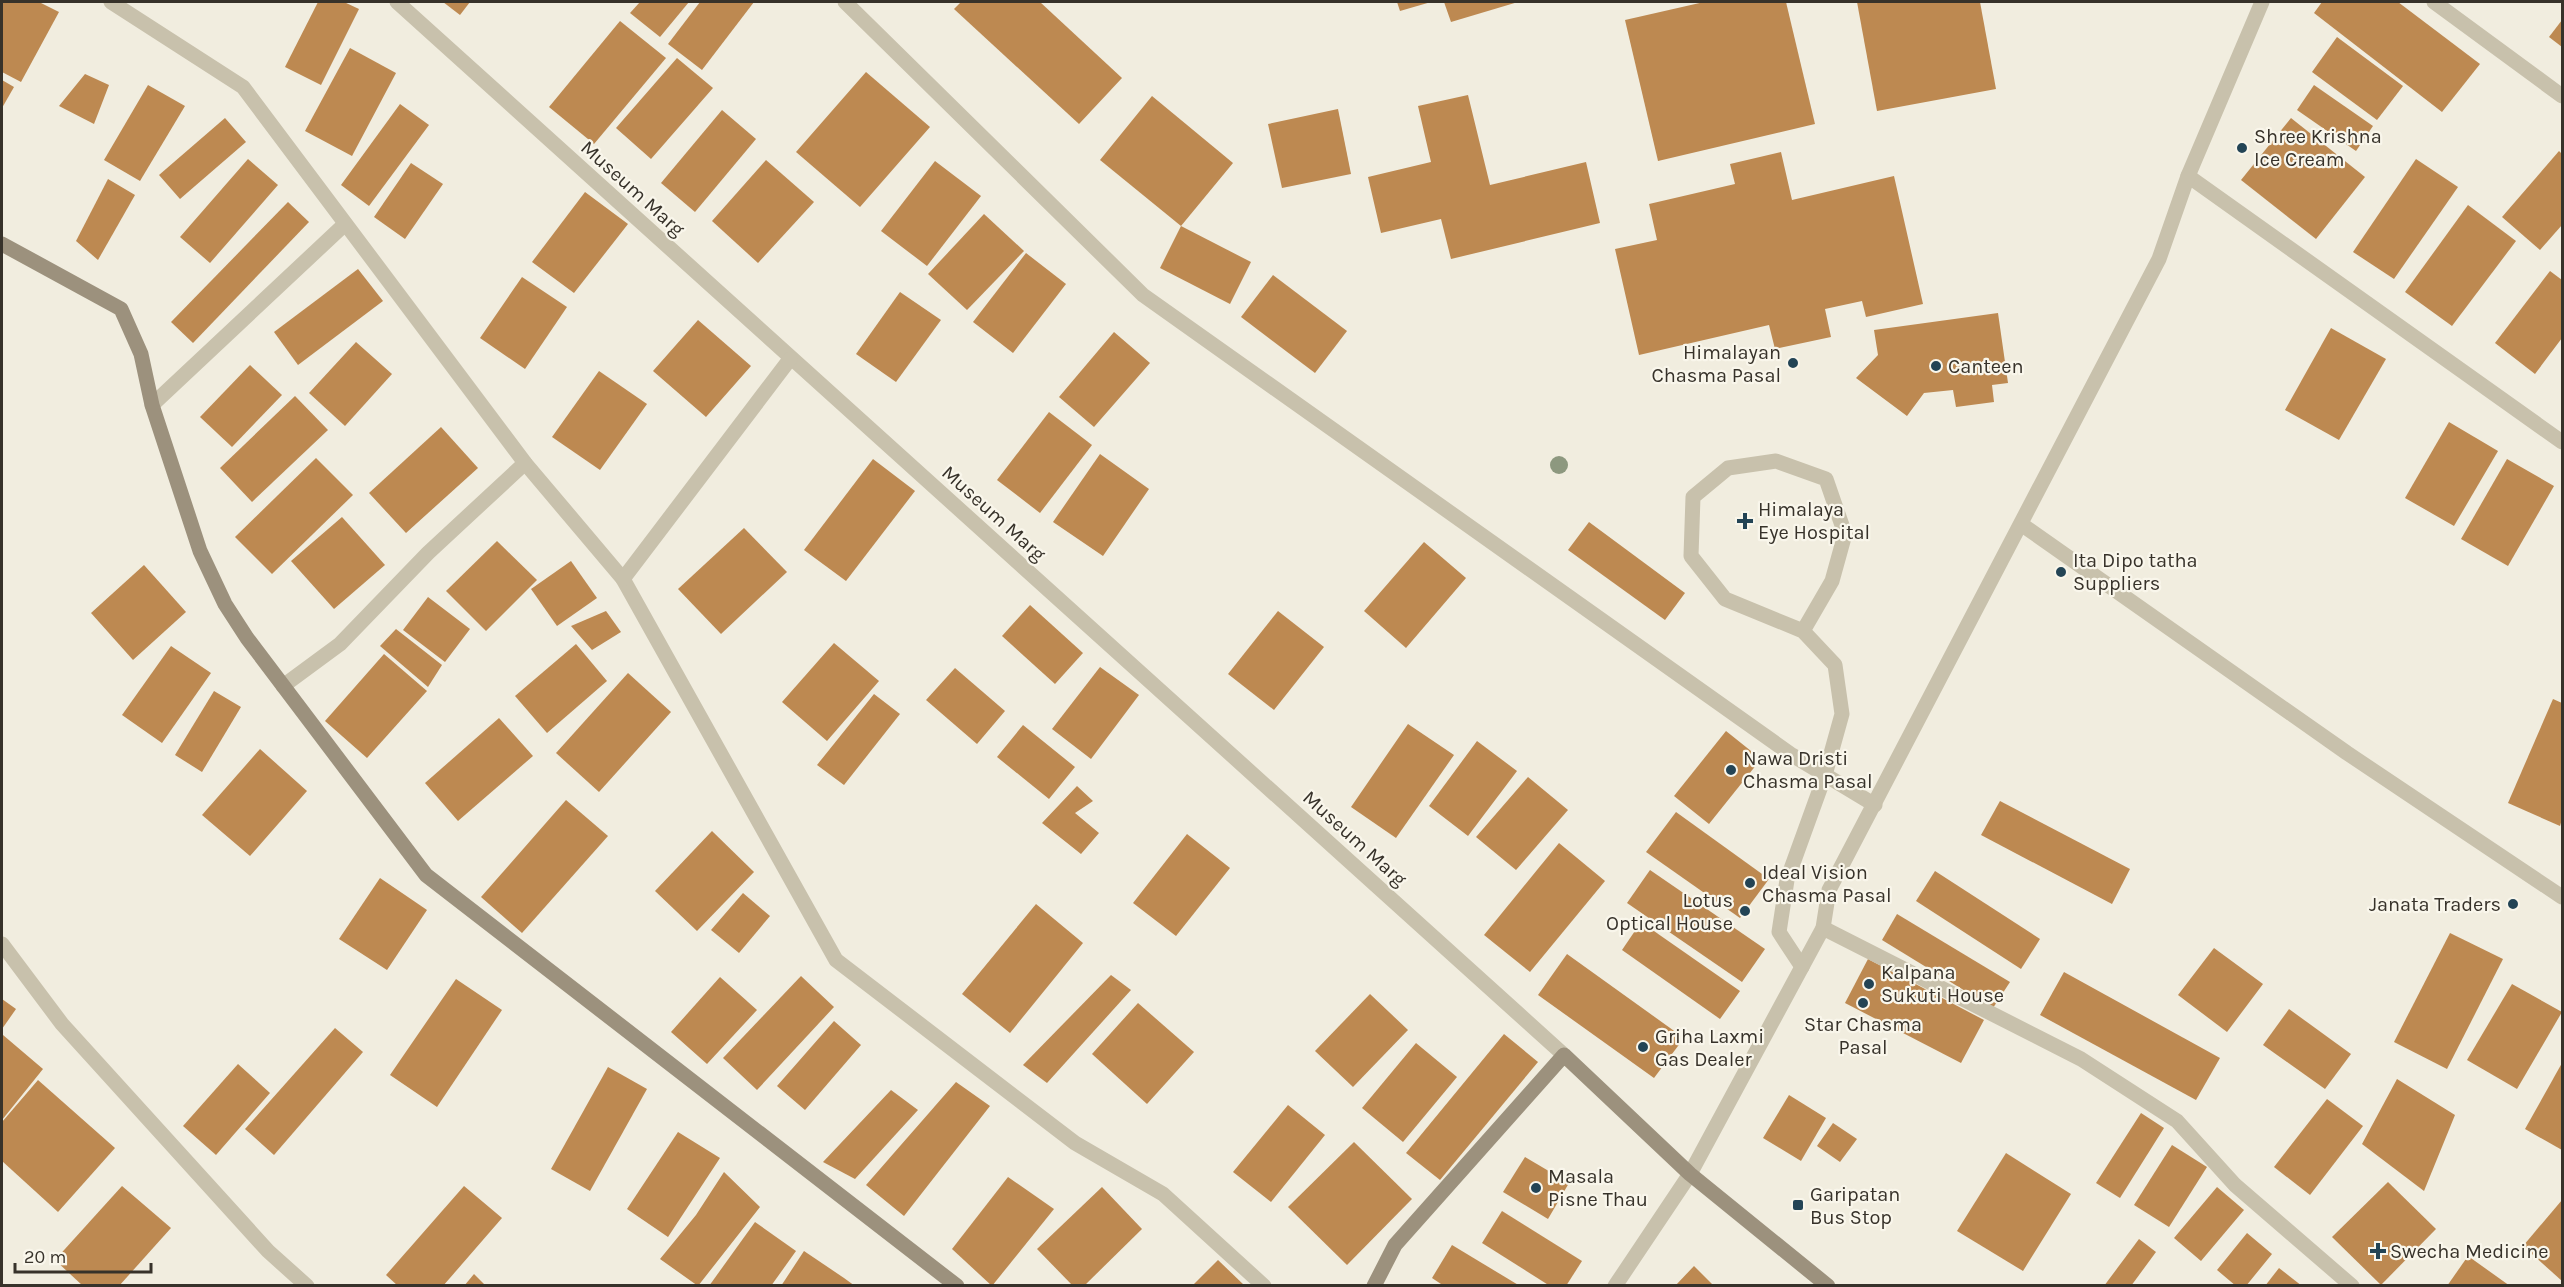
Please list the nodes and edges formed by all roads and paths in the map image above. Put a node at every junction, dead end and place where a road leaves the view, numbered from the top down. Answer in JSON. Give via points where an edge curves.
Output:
{"nodes":[{"id":1,"x":111,"y":2,"type":"edge"},
{"id":2,"x":397,"y":2,"type":"edge"},
{"id":3,"x":845,"y":2,"type":"edge"},
{"id":4,"x":2262,"y":2,"type":"edge"},
{"id":5,"x":2434,"y":2,"type":"edge"},
{"id":6,"x":2562,"y":96,"type":"edge"},
{"id":7,"x":2188,"y":176,"type":"junction"},
{"id":8,"x":345,"y":225,"type":"junction"},
{"id":9,"x":2,"y":244,"type":"edge"},
{"id":10,"x":790,"y":359,"type":"junction"},
{"id":11,"x":152,"y":405,"type":"junction"},
{"id":12,"x":2562,"y":442,"type":"edge"},
{"id":13,"x":525,"y":463,"type":"junction"},
{"id":14,"x":2021,"y":524,"type":"junction"},
{"id":15,"x":623,"y":579,"type":"junction"},
{"id":16,"x":1803,"y":632,"type":"junction"},
{"id":17,"x":284,"y":686,"type":"junction"},
{"id":18,"x":1825,"y":774,"type":"junction"},
{"id":19,"x":1875,"y":805,"type":"junction"},
{"id":20,"x":2562,"y":897,"type":"edge"},
{"id":21,"x":1822,"y":928,"type":"junction"},
{"id":22,"x":2,"y":944,"type":"edge"},
{"id":23,"x":1802,"y":967,"type":"junction"},
{"id":24,"x":1564,"y":1055,"type":"junction"},
{"id":25,"x":1690,"y":1174,"type":"junction"},
{"id":26,"x":307,"y":1286,"type":"edge"},
{"id":27,"x":957,"y":1286,"type":"edge"},
{"id":28,"x":1264,"y":1286,"type":"edge"},
{"id":29,"x":1374,"y":1286,"type":"edge"},
{"id":30,"x":1615,"y":1286,"type":"edge"},
{"id":31,"x":1828,"y":1286,"type":"edge"},
{"id":32,"x":2352,"y":1286,"type":"edge"}],
"edges":[{"from":1,"to":8,"type":"street","via":[[243,87]]},
{"from":2,"to":10,"type":"street","name":"Museum Marg"},
{"from":3,"to":18,"type":"street","via":[[1143,295],[1792,755]]},
{"from":4,"to":7,"type":"street"},
{"from":5,"to":6,"type":"street"},
{"from":7,"to":12,"type":"street"},
{"from":7,"to":14,"type":"street","via":[[2159,259]]},
{"from":8,"to":11,"type":"street"},
{"from":8,"to":13,"type":"street"},
{"from":9,"to":11,"type":"main road","via":[[121,309],[141,354]]},
{"from":10,"to":15,"type":"street"},
{"from":10,"to":24,"type":"street","name":"Museum Marg"},
{"from":11,"to":17,"type":"main road","via":[[200,551],[225,604]]},
{"from":13,"to":15,"type":"street"},
{"from":13,"to":17,"type":"street","via":[[428,553],[340,644]]},
{"from":14,"to":19,"type":"street"},
{"from":14,"to":20,"type":"street","via":[[2347,753]]},
{"from":15,"to":28,"type":"street","via":[[836,960],[1075,1143],[1163,1194]]},
{"from":16,"to":16,"type":"street","via":[[1725,599],[1691,556],[1693,498],[1728,468],[1776,461],[1826,479],[1845,534],[1832,581]]},
{"from":16,"to":18,"type":"street","via":[[1835,665],[1842,714]]},
{"from":17,"to":27,"type":"main road","via":[[426,875]]},
{"from":18,"to":19,"type":"street"},
{"from":18,"to":23,"type":"street","via":[[1788,880],[1779,932]]},
{"from":19,"to":21,"type":"street","via":[[1828,890]]},
{"from":21,"to":23,"type":"street"},
{"from":21,"to":32,"type":"street","via":[[2081,1059],[2177,1121],[2235,1185]]},
{"from":22,"to":26,"type":"street","via":[[62,1024],[268,1251]]},
{"from":23,"to":25,"type":"street"},
{"from":24,"to":25,"type":"main road"},
{"from":24,"to":29,"type":"main road","via":[[1395,1245]]},
{"from":25,"to":30,"type":"street"},
{"from":25,"to":31,"type":"main road"}]}
